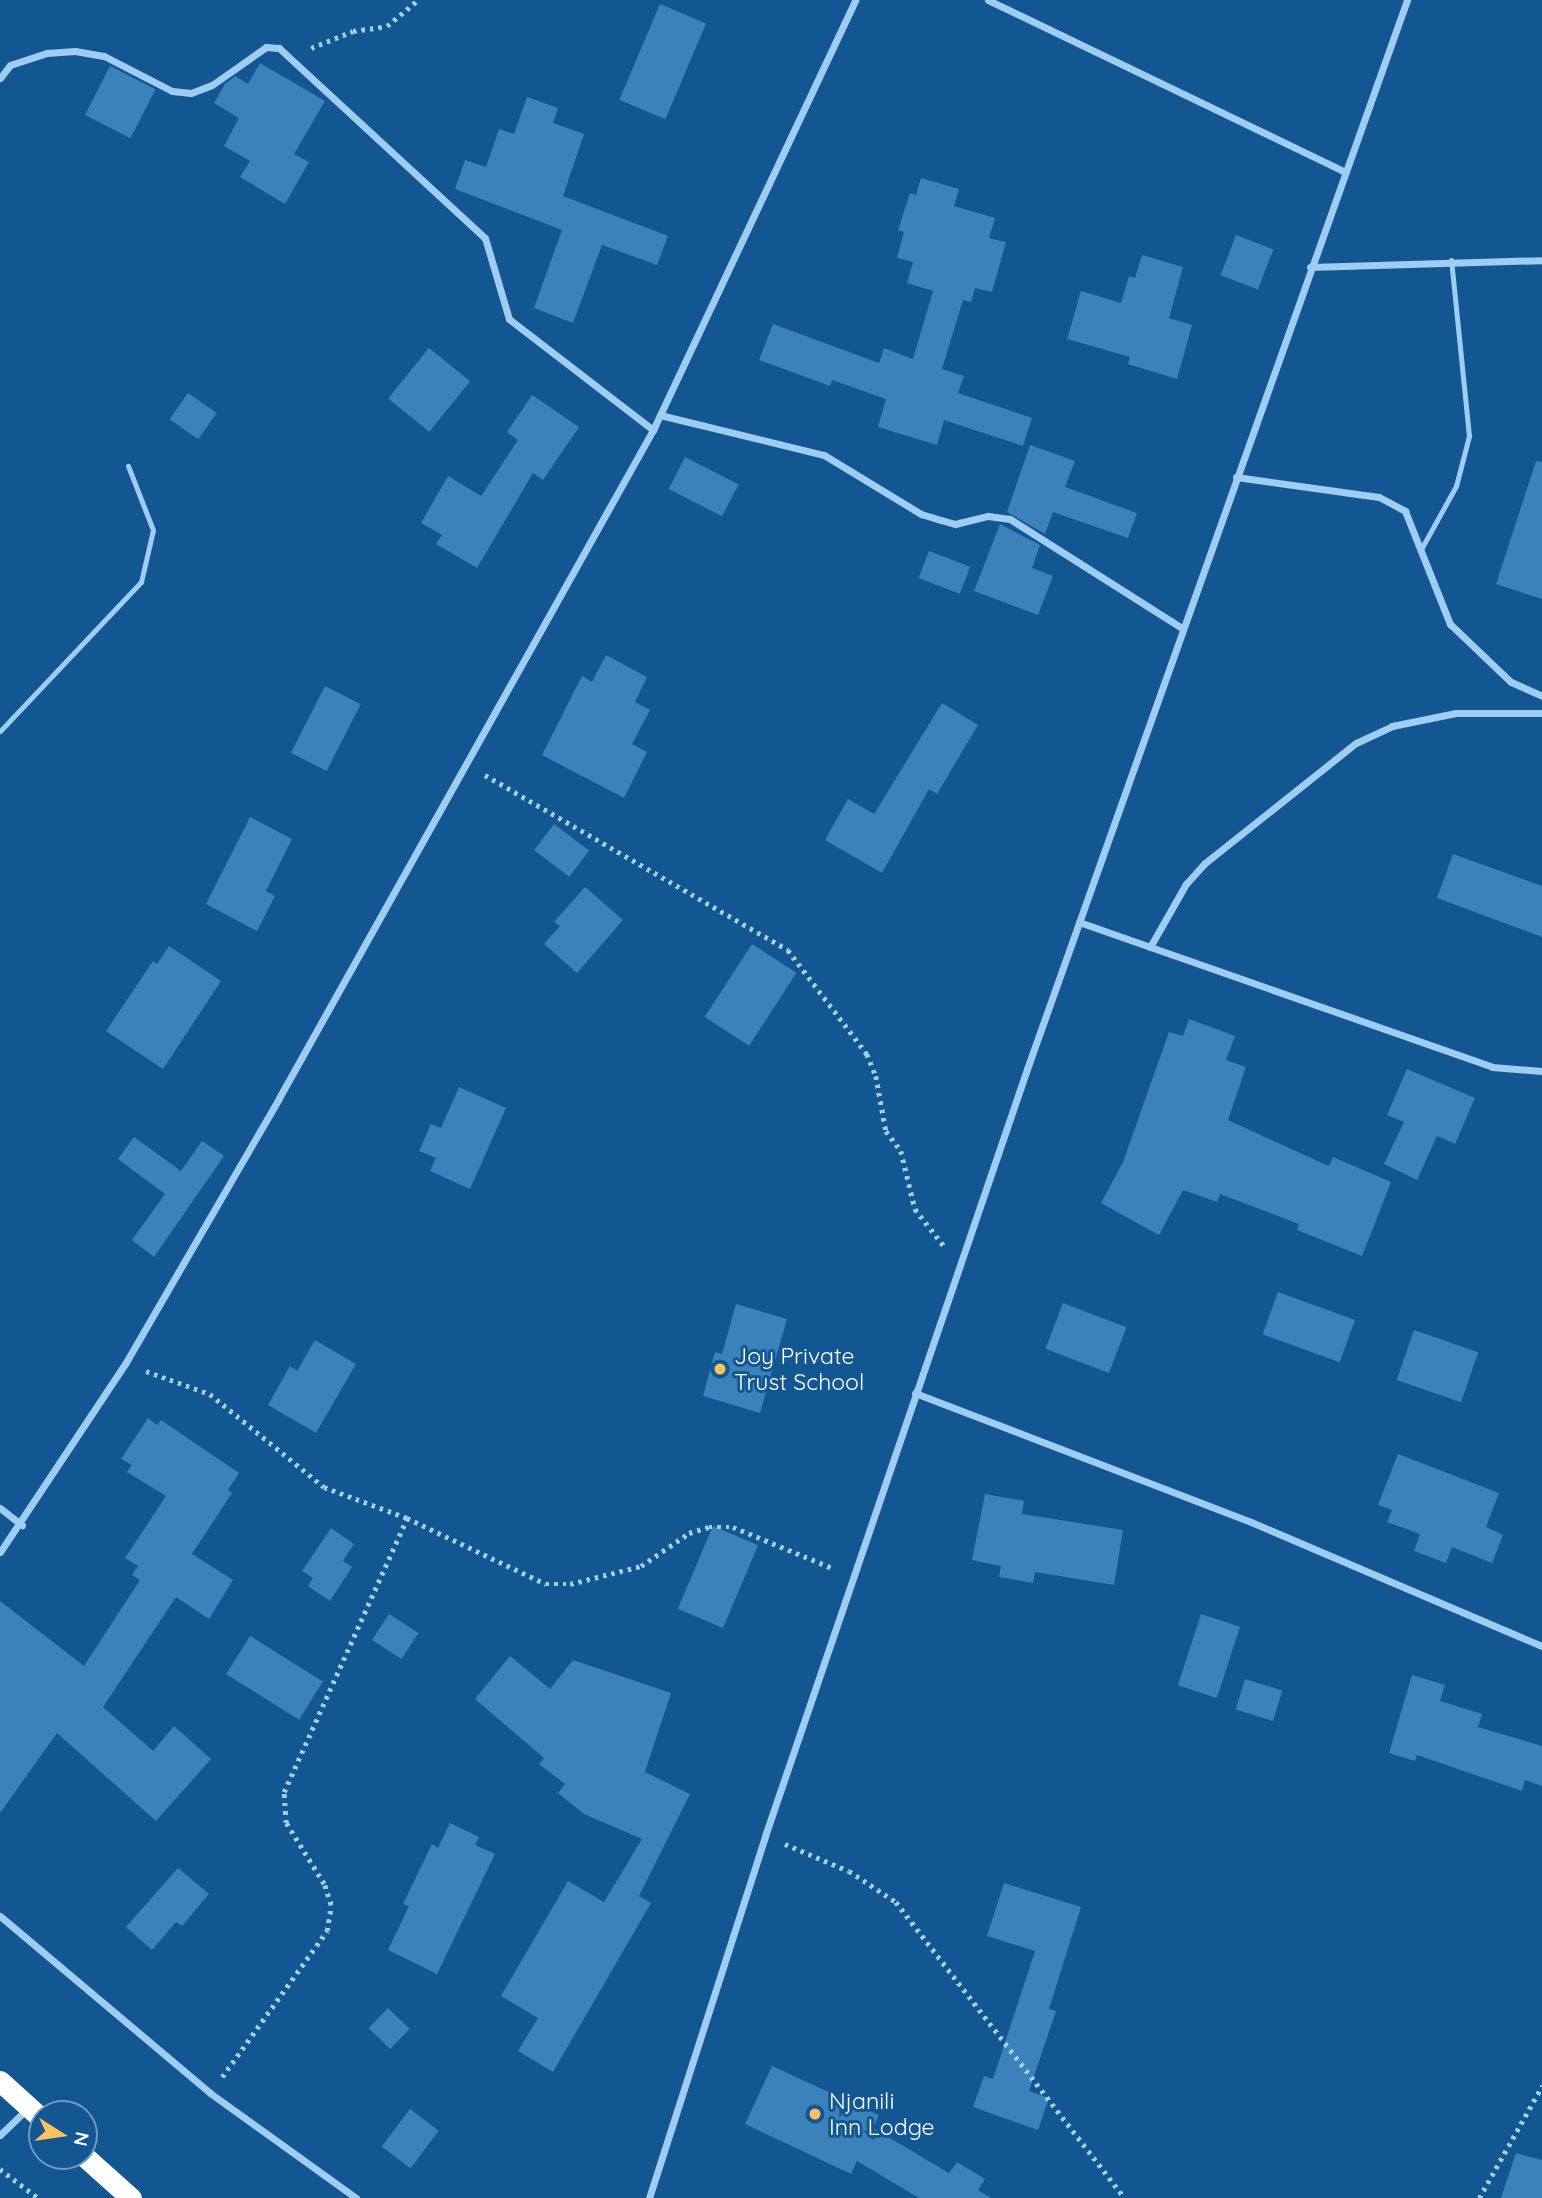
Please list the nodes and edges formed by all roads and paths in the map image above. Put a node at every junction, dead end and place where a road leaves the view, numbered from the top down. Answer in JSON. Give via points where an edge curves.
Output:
{"nodes":[{"id":1,"x":418,"y":0,"type":"edge"},
{"id":2,"x":855,"y":0,"type":"edge"},
{"id":3,"x":988,"y":0,"type":"edge"},
{"id":4,"x":1408,"y":0,"type":"edge"},
{"id":5,"x":292,"y":56,"type":"junction"},
{"id":6,"x":0,"y":78,"type":"edge"},
{"id":7,"x":1343,"y":171,"type":"junction"},
{"id":8,"x":1451,"y":260,"type":"junction"},
{"id":9,"x":1542,"y":260,"type":"edge"},
{"id":10,"x":1310,"y":267,"type":"junction"},
{"id":11,"x":660,"y":415,"type":"junction"},
{"id":12,"x":653,"y":430,"type":"junction"},
{"id":13,"x":128,"y":466,"type":"dead end"},
{"id":14,"x":1236,"y":477,"type":"junction"},
{"id":15,"x":1420,"y":551,"type":"junction"},
{"id":16,"x":1182,"y":628,"type":"junction"},
{"id":17,"x":1542,"y":696,"type":"edge"},
{"id":18,"x":1542,"y":713,"type":"edge"},
{"id":19,"x":0,"y":730,"type":"edge"},
{"id":20,"x":463,"y":763,"type":"junction"},
{"id":21,"x":1079,"y":922,"type":"junction"},
{"id":22,"x":1150,"y":947,"type":"junction"},
{"id":23,"x":1542,"y":1071,"type":"edge"},
{"id":24,"x":960,"y":1264,"type":"junction"},
{"id":25,"x":125,"y":1364,"type":"junction"},
{"id":26,"x":915,"y":1393,"type":"junction"},
{"id":27,"x":0,"y":1508,"type":"edge"},
{"id":28,"x":407,"y":1518,"type":"junction"},
{"id":29,"x":22,"y":1525,"type":"junction"},
{"id":30,"x":0,"y":1552,"type":"edge"},
{"id":31,"x":855,"y":1578,"type":"junction"},
{"id":32,"x":1542,"y":1646,"type":"edge"},
{"id":33,"x":765,"y":1836,"type":"junction"},
{"id":34,"x":0,"y":1916,"type":"edge"},
{"id":35,"x":0,"y":2081,"type":"edge"},
{"id":36,"x":1542,"y":2086,"type":"edge"},
{"id":37,"x":210,"y":2093,"type":"junction"},
{"id":38,"x":28,"y":2106,"type":"edge"},
{"id":39,"x":28,"y":2118,"type":"edge"},
{"id":40,"x":0,"y":2135,"type":"edge"},
{"id":41,"x":0,"y":2169,"type":"edge"},
{"id":42,"x":98,"y":2169,"type":"edge"},
{"id":43,"x":38,"y":2198,"type":"edge"},
{"id":44,"x":131,"y":2198,"type":"edge"},
{"id":45,"x":356,"y":2198,"type":"edge"},
{"id":46,"x":649,"y":2198,"type":"edge"},
{"id":47,"x":1125,"y":2198,"type":"edge"},
{"id":48,"x":1479,"y":2198,"type":"edge"}],
"edges":[{"from":1,"to":5,"type":"path","via":[[387,26],[353,31]]},
{"from":2,"to":11,"type":"street"},
{"from":3,"to":7,"type":"street"},
{"from":4,"to":7,"type":"street"},
{"from":5,"to":6,"type":"street","via":[[266,47],[212,85],[191,93],[172,91],[104,56],[75,51],[47,53],[10,65]]},
{"from":5,"to":12,"type":"street","via":[[485,238],[509,318]]},
{"from":7,"to":10,"type":"street"},
{"from":8,"to":9,"type":"street"},
{"from":8,"to":10,"type":"street"},
{"from":8,"to":15,"type":"lane","via":[[1469,436],[1456,486]]},
{"from":10,"to":14,"type":"street"},
{"from":11,"to":12,"type":"street"},
{"from":11,"to":16,"type":"street","via":[[824,456],[921,514],[941,520],[955,524],[988,516],[1010,519]]},
{"from":12,"to":20,"type":"street"},
{"from":13,"to":19,"type":"lane","via":[[153,530],[141,582]]},
{"from":14,"to":15,"type":"street","via":[[1379,497],[1405,511]]},
{"from":14,"to":16,"type":"street"},
{"from":15,"to":17,"type":"street","via":[[1450,624],[1511,682]]},
{"from":16,"to":21,"type":"street"},
{"from":18,"to":22,"type":"street","via":[[1446,715],[1392,726],[1356,743],[1205,863],[1186,884]]},
{"from":20,"to":24,"type":"path","via":[[788,950],[867,1054],[886,1131],[903,1158],[915,1209]]},
{"from":20,"to":25,"type":"street","via":[[279,1098]]},
{"from":21,"to":22,"type":"street"},
{"from":21,"to":24,"type":"street"},
{"from":22,"to":23,"type":"street","via":[[1492,1067]]},
{"from":24,"to":26,"type":"street"},
{"from":25,"to":28,"type":"path","via":[[210,1394],[324,1487]]},
{"from":25,"to":29,"type":"street"},
{"from":26,"to":31,"type":"street"},
{"from":26,"to":32,"type":"street","via":[[1251,1522]]},
{"from":27,"to":29,"type":"street"},
{"from":28,"to":31,"type":"path","via":[[546,1584],[624,1572],[651,1562],[690,1533],[724,1526]]},
{"from":28,"to":37,"type":"path","via":[[284,1792],[286,1823],[324,1884],[331,1905],[327,1931]]},
{"from":29,"to":30,"type":"street"},
{"from":31,"to":33,"type":"street"},
{"from":33,"to":46,"type":"street"},
{"from":33,"to":47,"type":"path","via":[[849,1871],[896,1902]]},
{"from":34,"to":37,"type":"street"},
{"from":35,"to":38,"type":"highway"},
{"from":36,"to":48,"type":"path"},
{"from":37,"to":45,"type":"street"},
{"from":39,"to":40,"type":"street"},
{"from":41,"to":43,"type":"path"},
{"from":42,"to":44,"type":"highway"}]}
